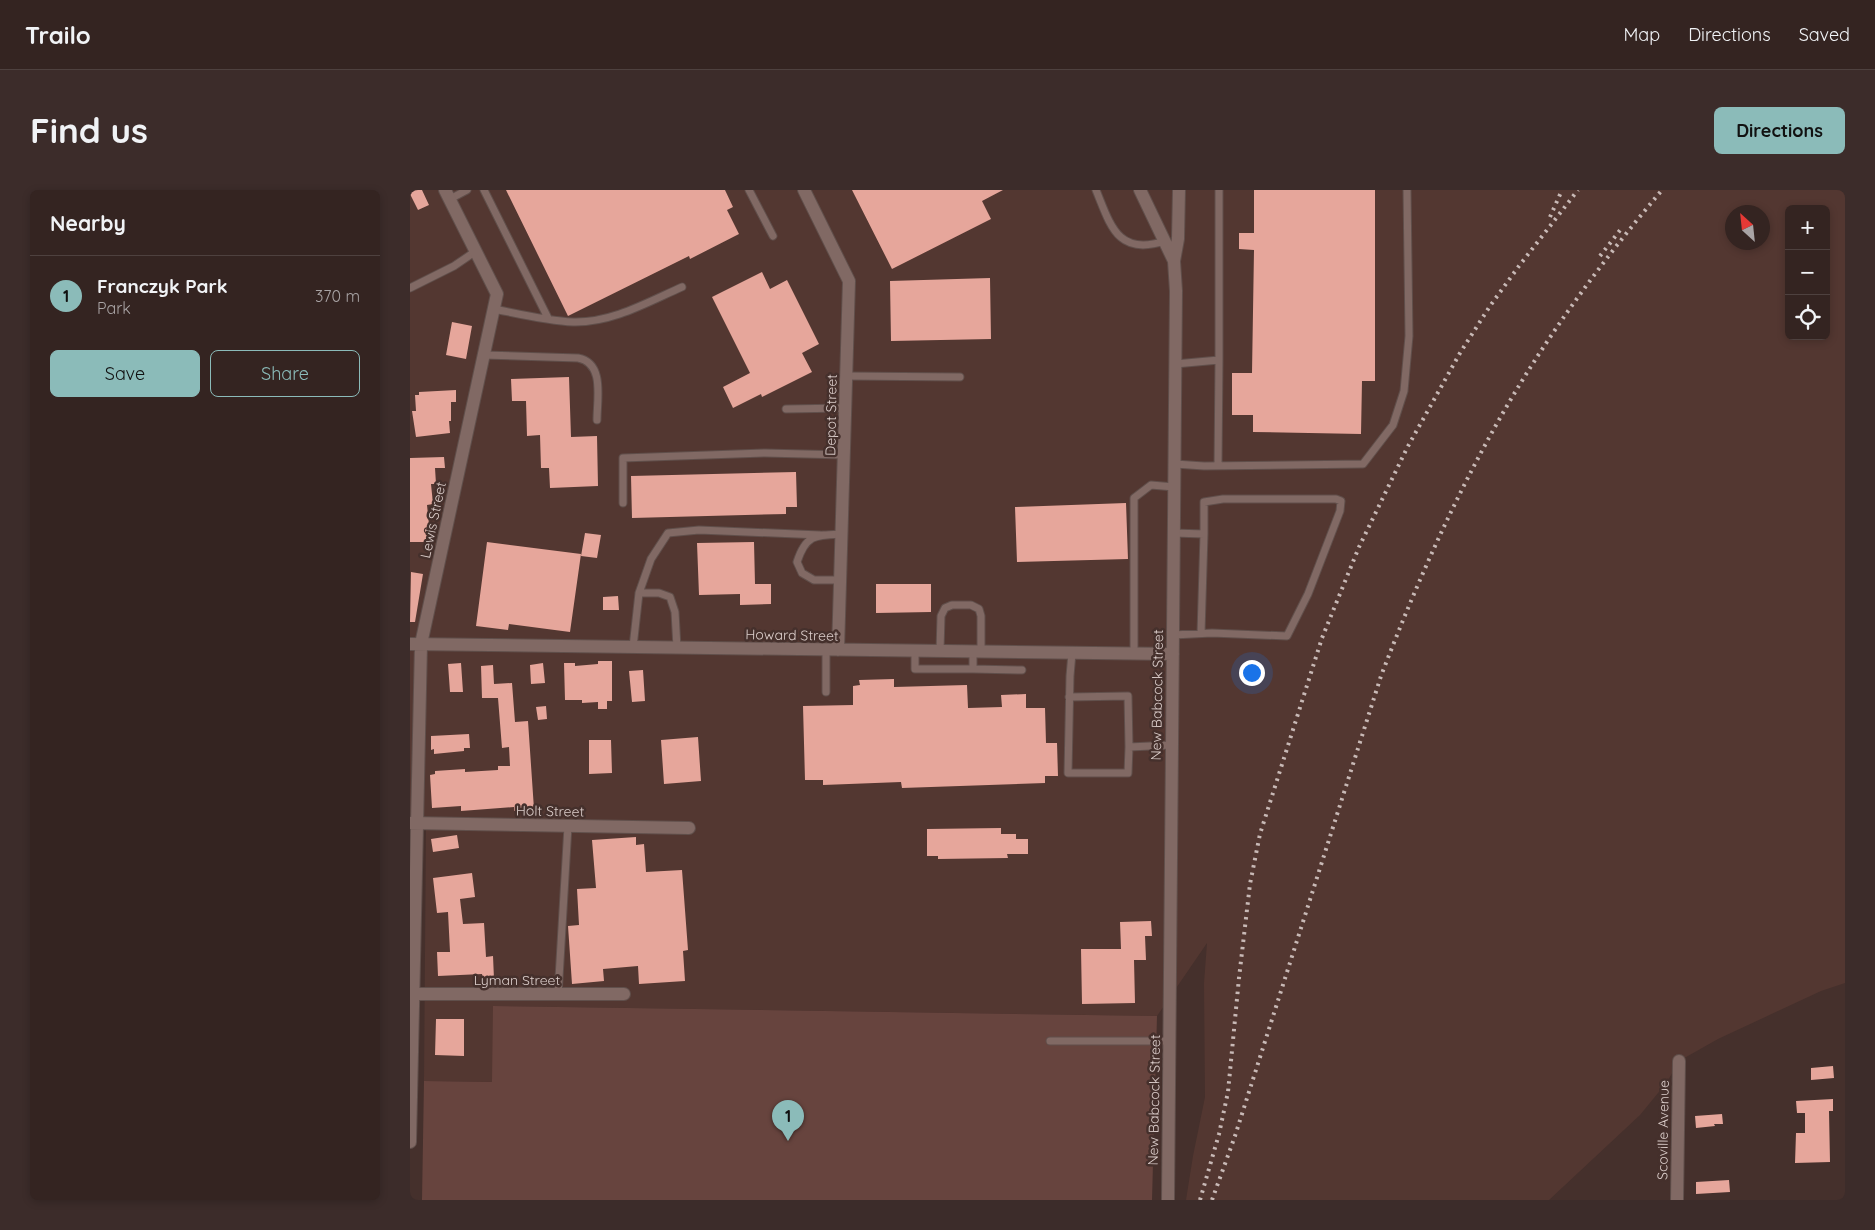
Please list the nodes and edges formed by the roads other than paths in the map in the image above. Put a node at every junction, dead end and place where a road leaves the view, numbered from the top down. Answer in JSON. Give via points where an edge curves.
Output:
{"nodes":[{"id":1,"x":467,"y":190,"type":"edge"},
{"id":2,"x":484,"y":190,"type":"edge"},
{"id":3,"x":749,"y":190,"type":"edge"},
{"id":4,"x":804,"y":190,"type":"edge"},
{"id":5,"x":1096,"y":190,"type":"edge"},
{"id":6,"x":1140,"y":190,"type":"edge"},
{"id":7,"x":1179,"y":190,"type":"edge"},
{"id":8,"x":1219,"y":190,"type":"edge"},
{"id":9,"x":1407,"y":190,"type":"edge"},
{"id":10,"x":447,"y":194,"type":"edge"},
{"id":11,"x":773,"y":236,"type":"dead end"},
{"id":12,"x":1164,"y":241,"type":"junction"},
{"id":13,"x":476,"y":251,"type":"junction"},
{"id":14,"x":1174,"y":261,"type":"junction"},
{"id":15,"x":682,"y":286,"type":"dead end"},
{"id":16,"x":410,"y":288,"type":"edge"},
{"id":17,"x":494,"y":309,"type":"junction"},
{"id":18,"x":548,"y":318,"type":"junction"},
{"id":19,"x":484,"y":355,"type":"junction"},
{"id":20,"x":1218,"y":360,"type":"junction"},
{"id":21,"x":1176,"y":364,"type":"junction"},
{"id":22,"x":846,"y":376,"type":"junction"},
{"id":23,"x":960,"y":377,"type":"dead end"},
{"id":24,"x":846,"y":408,"type":"junction"},
{"id":25,"x":786,"y":409,"type":"dead end"},
{"id":26,"x":597,"y":420,"type":"dead end"},
{"id":27,"x":845,"y":455,"type":"junction"},
{"id":28,"x":1175,"y":464,"type":"junction"},
{"id":29,"x":1218,"y":466,"type":"junction"},
{"id":30,"x":1174,"y":487,"type":"junction"},
{"id":31,"x":624,"y":503,"type":"dead end"},
{"id":32,"x":1174,"y":533,"type":"junction"},
{"id":33,"x":842,"y":534,"type":"junction"},
{"id":34,"x":1204,"y":534,"type":"junction"},
{"id":35,"x":820,"y":535,"type":"junction"},
{"id":36,"x":840,"y":580,"type":"junction"},
{"id":37,"x":639,"y":593,"type":"junction"},
{"id":38,"x":1201,"y":633,"type":"junction"},
{"id":39,"x":1173,"y":635,"type":"junction"},
{"id":40,"x":416,"y":644,"type":"edge"},
{"id":41,"x":633,"y":647,"type":"junction"},
{"id":42,"x":676,"y":648,"type":"junction"},
{"id":43,"x":832,"y":650,"type":"junction"},
{"id":44,"x":915,"y":651,"type":"junction"},
{"id":45,"x":940,"y":652,"type":"junction"},
{"id":46,"x":977,"y":652,"type":"junction"},
{"id":47,"x":1072,"y":653,"type":"junction"},
{"id":48,"x":1134,"y":654,"type":"junction"},
{"id":49,"x":1173,"y":654,"type":"junction"},
{"id":50,"x":972,"y":669,"type":"junction"},
{"id":51,"x":1022,"y":670,"type":"dead end"},
{"id":52,"x":826,"y":692,"type":"dead end"},
{"id":53,"x":1069,"y":697,"type":"junction"},
{"id":54,"x":1172,"y":746,"type":"junction"},
{"id":55,"x":1129,"y":747,"type":"junction"},
{"id":56,"x":413,"y":823,"type":"edge"},
{"id":57,"x":568,"y":826,"type":"junction"},
{"id":58,"x":689,"y":828,"type":"dead end"},
{"id":59,"x":411,"y":994,"type":"edge"},
{"id":60,"x":624,"y":994,"type":"dead end"},
{"id":61,"x":558,"y":995,"type":"junction"},
{"id":62,"x":1050,"y":1041,"type":"dead end"},
{"id":63,"x":1169,"y":1041,"type":"junction"},
{"id":64,"x":1679,"y":1061,"type":"dead end"},
{"id":65,"x":410,"y":1142,"type":"edge"},
{"id":66,"x":1168,"y":1200,"type":"edge"},
{"id":67,"x":1677,"y":1200,"type":"edge"}],
"edges":[{"from":1,"to":10,"type":"lane"},
{"from":2,"to":18,"type":"lane"},
{"from":3,"to":11,"type":"lane"},
{"from":4,"to":22,"type":"street","name":"Depot Street","via":[[849,281]]},
{"from":5,"to":12,"type":"lane","via":[[1112,229],[1124,241],[1138,246]]},
{"from":6,"to":12,"type":"street"},
{"from":7,"to":14,"type":"street","name":"New Babcock Street"},
{"from":8,"to":20,"type":"lane"},
{"from":9,"to":29,"type":"lane","via":[[1409,336],[1404,391],[1393,425],[1363,464]]},
{"from":10,"to":13,"type":"street","name":"Lewis Street"},
{"from":12,"to":14,"type":"street"},
{"from":13,"to":16,"type":"lane"},
{"from":13,"to":17,"type":"street","name":"Lewis Street","via":[[497,294]]},
{"from":14,"to":21,"type":"street","name":"New Babcock Street"},
{"from":15,"to":18,"type":"lane","via":[[640,306],[598,319],[574,322]]},
{"from":17,"to":18,"type":"lane"},
{"from":17,"to":19,"type":"street","name":"Lewis Street"},
{"from":19,"to":26,"type":"lane","via":[[578,358],[590,362],[598,380]]},
{"from":19,"to":40,"type":"street","name":"Lewis Street"},
{"from":20,"to":21,"type":"lane"},
{"from":20,"to":29,"type":"lane"},
{"from":21,"to":28,"type":"street","name":"New Babcock Street"},
{"from":22,"to":23,"type":"lane"},
{"from":22,"to":24,"type":"street","name":"Depot Street"},
{"from":24,"to":25,"type":"lane"},
{"from":24,"to":27,"type":"street","name":"Depot Street"},
{"from":27,"to":31,"type":"lane","via":[[765,453],[623,458]]},
{"from":27,"to":33,"type":"street","name":"Depot Street"},
{"from":28,"to":29,"type":"lane"},
{"from":28,"to":30,"type":"street","name":"New Babcock Street"},
{"from":30,"to":32,"type":"street","name":"New Babcock Street"},
{"from":30,"to":48,"type":"lane","via":[[1151,485],[1134,498]]},
{"from":32,"to":34,"type":"lane"},
{"from":32,"to":39,"type":"street","name":"New Babcock Street"},
{"from":33,"to":35,"type":"lane"},
{"from":33,"to":36,"type":"street","name":"Depot Street"},
{"from":34,"to":38,"type":"lane"},
{"from":34,"to":38,"type":"lane","via":[[1204,502],[1223,499],[1341,501],[1308,594],[1287,636]]},
{"from":35,"to":36,"type":"lane","via":[[811,537],[801,548],[797,562],[802,573],[814,580]]},
{"from":35,"to":37,"type":"lane","via":[[699,530],[668,534],[651,559]]},
{"from":36,"to":43,"type":"street","name":"Depot Street"},
{"from":37,"to":41,"type":"lane"},
{"from":37,"to":42,"type":"lane","via":[[659,593],[670,597],[675,612]]},
{"from":38,"to":39,"type":"lane"},
{"from":39,"to":49,"type":"street","name":"New Babcock Street"},
{"from":40,"to":41,"type":"street","name":"Howard Street"},
{"from":40,"to":56,"type":"street","name":"Lewis Street"},
{"from":41,"to":42,"type":"street","name":"Howard Street"},
{"from":42,"to":43,"type":"street","name":"Howard Street"},
{"from":43,"to":44,"type":"street","name":"Howard Street"},
{"from":43,"to":52,"type":"lane"},
{"from":44,"to":45,"type":"street","name":"Howard Street"},
{"from":44,"to":50,"type":"lane","via":[[915,669]]},
{"from":45,"to":46,"type":"street","name":"Howard Street"},
{"from":45,"to":46,"type":"lane","via":[[941,616],[945,608],[971,605],[979,609],[981,616]]},
{"from":46,"to":47,"type":"street","name":"Howard Street"},
{"from":46,"to":50,"type":"lane"},
{"from":47,"to":48,"type":"street","name":"Howard Street"},
{"from":47,"to":53,"type":"lane"},
{"from":48,"to":49,"type":"street","name":"Howard Street"},
{"from":49,"to":54,"type":"street","name":"New Babcock Street"},
{"from":50,"to":51,"type":"lane"},
{"from":53,"to":55,"type":"lane","via":[[1128,696]]},
{"from":53,"to":55,"type":"lane","via":[[1068,774],[1128,774]]},
{"from":54,"to":55,"type":"lane"},
{"from":54,"to":63,"type":"street","name":"New Babcock Street"},
{"from":56,"to":57,"type":"street","name":"Holt Street"},
{"from":56,"to":59,"type":"street","name":"Lewis Street"},
{"from":57,"to":58,"type":"street","name":"Holt Street"},
{"from":57,"to":61,"type":"lane"},
{"from":59,"to":61,"type":"street","name":"Lyman Street"},
{"from":59,"to":65,"type":"street","name":"Lewis Street"},
{"from":60,"to":61,"type":"street","name":"Lyman Street"},
{"from":62,"to":63,"type":"lane"},
{"from":63,"to":66,"type":"street","name":"New Babcock Street"},
{"from":64,"to":67,"type":"street","name":"Scoville Avenue"}]}
